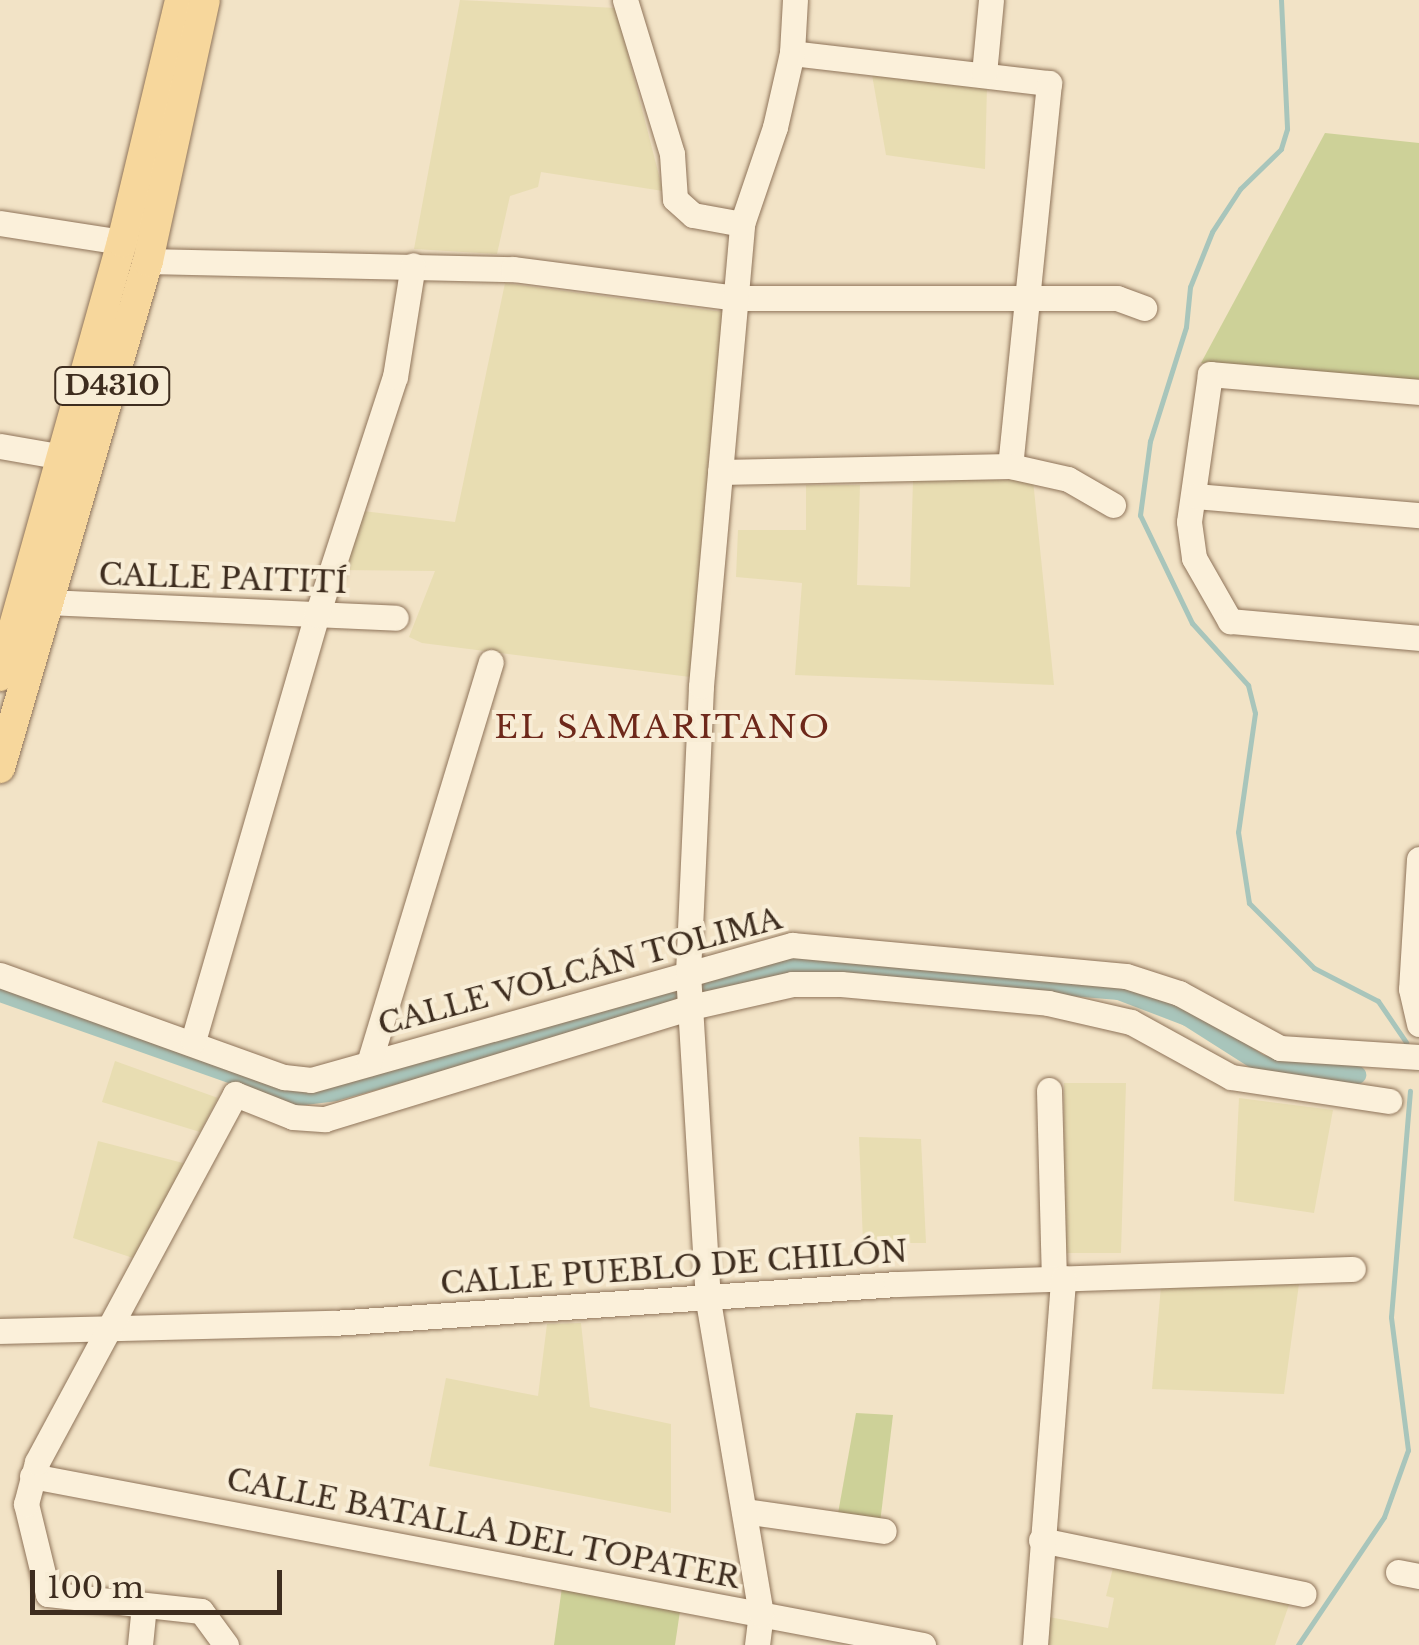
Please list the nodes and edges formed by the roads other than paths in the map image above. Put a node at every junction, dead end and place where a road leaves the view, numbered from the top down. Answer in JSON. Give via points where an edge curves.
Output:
{"nodes":[{"id":1,"x":180,"y":0,"type":"edge"},
{"id":2,"x":205,"y":0,"type":"edge"},
{"id":3,"x":625,"y":0,"type":"edge"},
{"id":4,"x":795,"y":0,"type":"edge"},
{"id":5,"x":991,"y":0,"type":"edge"},
{"id":6,"x":792,"y":54,"type":"junction"},
{"id":7,"x":984,"y":74,"type":"junction"},
{"id":8,"x":0,"y":223,"type":"edge"},
{"id":9,"x":742,"y":224,"type":"junction"},
{"id":10,"x":122,"y":242,"type":"junction"},
{"id":11,"x":148,"y":262,"type":"junction"},
{"id":12,"x":413,"y":265,"type":"junction"},
{"id":13,"x":738,"y":298,"type":"junction"},
{"id":14,"x":1027,"y":302,"type":"junction"},
{"id":15,"x":1144,"y":308,"type":"dead end"},
{"id":16,"x":1419,"y":392,"type":"edge"},
{"id":17,"x":0,"y":446,"type":"edge"},
{"id":18,"x":63,"y":457,"type":"junction"},
{"id":19,"x":1010,"y":466,"type":"junction"},
{"id":20,"x":720,"y":472,"type":"junction"},
{"id":21,"x":1196,"y":496,"type":"junction"},
{"id":22,"x":1113,"y":505,"type":"dead end"},
{"id":23,"x":1419,"y":515,"type":"edge"},
{"id":24,"x":48,"y":602,"type":"junction"},
{"id":25,"x":317,"y":615,"type":"junction"},
{"id":26,"x":396,"y":618,"type":"dead end"},
{"id":27,"x":1419,"y":638,"type":"edge"},
{"id":28,"x":491,"y":662,"type":"dead end"},
{"id":29,"x":0,"y":676,"type":"edge"},
{"id":30,"x":0,"y":768,"type":"edge"},
{"id":31,"x":1419,"y":859,"type":"edge"},
{"id":32,"x":0,"y":975,"type":"edge"},
{"id":33,"x":689,"y":989,"type":"junction"},
{"id":34,"x":1419,"y":1024,"type":"edge"},
{"id":35,"x":193,"y":1041,"type":"junction"},
{"id":36,"x":1419,"y":1057,"type":"edge"},
{"id":37,"x":370,"y":1063,"type":"junction"},
{"id":38,"x":1049,"y":1090,"type":"dead end"},
{"id":39,"x":1390,"y":1101,"type":"dead end"},
{"id":40,"x":1354,"y":1269,"type":"dead end"},
{"id":41,"x":1058,"y":1278,"type":"junction"},
{"id":42,"x":708,"y":1300,"type":"junction"},
{"id":43,"x":109,"y":1328,"type":"junction"},
{"id":44,"x":0,"y":1331,"type":"edge"},
{"id":45,"x":32,"y":1476,"type":"junction"},
{"id":46,"x":744,"y":1511,"type":"junction"},
{"id":47,"x":884,"y":1531,"type":"dead end"},
{"id":48,"x":1041,"y":1540,"type":"junction"},
{"id":49,"x":1304,"y":1594,"type":"dead end"},
{"id":50,"x":144,"y":1605,"type":"junction"},
{"id":51,"x":760,"y":1614,"type":"junction"},
{"id":52,"x":140,"y":1645,"type":"edge"},
{"id":53,"x":226,"y":1645,"type":"edge"},
{"id":54,"x":757,"y":1645,"type":"edge"},
{"id":55,"x":923,"y":1645,"type":"edge"},
{"id":56,"x":1034,"y":1645,"type":"edge"}],
"edges":[{"from":1,"to":10,"type":"main road","number":"D4310"},
{"from":2,"to":11,"type":"main road","number":"D4310"},
{"from":3,"to":9,"type":"street","via":[[672,154],[676,199],[693,215]]},
{"from":4,"to":6,"type":"street"},
{"from":5,"to":7,"type":"street"},
{"from":6,"to":7,"type":"street"},
{"from":6,"to":9,"type":"street"},
{"from":7,"to":14,"type":"street","via":[[1049,83]]},
{"from":8,"to":10,"type":"street"},
{"from":9,"to":13,"type":"street"},
{"from":10,"to":18,"type":"main road","number":"D4310"},
{"from":11,"to":12,"type":"street"},
{"from":11,"to":24,"type":"main road","number":"D4310"},
{"from":12,"to":13,"type":"street","via":[[513,269]]},
{"from":12,"to":25,"type":"street","via":[[395,377]]},
{"from":13,"to":14,"type":"street"},
{"from":13,"to":20,"type":"street"},
{"from":14,"to":15,"type":"street","via":[[1116,298]]},
{"from":14,"to":19,"type":"street"},
{"from":16,"to":21,"type":"street","via":[[1210,374]]},
{"from":17,"to":18,"type":"street"},
{"from":18,"to":29,"type":"main road","number":"D4310"},
{"from":19,"to":20,"type":"street"},
{"from":19,"to":22,"type":"street","via":[[1068,480]]},
{"from":20,"to":33,"type":"street"},
{"from":21,"to":23,"type":"street"},
{"from":21,"to":27,"type":"street","via":[[1189,522],[1194,558],[1230,621]]},
{"from":24,"to":25,"type":"street","name":"CALLE PAITITÍ"},
{"from":24,"to":30,"type":"main road","number":"D4310"},
{"from":25,"to":26,"type":"street","name":"CALLE PAITITÍ"},
{"from":25,"to":35,"type":"street"},
{"from":28,"to":37,"type":"street"},
{"from":31,"to":34,"type":"street","via":[[1411,989]]},
{"from":32,"to":35,"type":"street","name":"CALLE VOLCÁN TOLIMA"},
{"from":33,"to":36,"type":"street","name":"CALLE VOLCÁN TOLIMA","via":[[792,945],[1099,972],[1178,993],[1280,1048]]},
{"from":33,"to":37,"type":"street","name":"CALLE VOLCÁN TOLIMA"},
{"from":33,"to":39,"type":"street","name":"CALLE VOLCÁN TOLIMA","via":[[792,984],[1048,1002],[1131,1022],[1231,1077]]},
{"from":33,"to":42,"type":"street"},
{"from":33,"to":43,"type":"street","name":"CALLE VOLCÁN TOLIMA","via":[[325,1119],[293,1117],[235,1094]]},
{"from":35,"to":37,"type":"street","name":"CALLE VOLCÁN TOLIMA","via":[[284,1077],[311,1080]]},
{"from":38,"to":41,"type":"street"},
{"from":40,"to":41,"type":"street","name":"CALLE PUEBLO DE CHILÓN"},
{"from":41,"to":42,"type":"street","name":"CALLE PUEBLO DE CHILÓN"},
{"from":41,"to":48,"type":"street"},
{"from":42,"to":43,"type":"street","name":"CALLE PUEBLO DE CHILÓN","via":[[334,1323]]},
{"from":42,"to":46,"type":"street"},
{"from":43,"to":44,"type":"street","name":"CALLE PUEBLO DE CHILÓN"},
{"from":43,"to":45,"type":"street"},
{"from":45,"to":50,"type":"street","via":[[26,1504],[30,1538],[48,1594]]},
{"from":45,"to":51,"type":"street","name":"CALLE BATALLA DEL TOPATER"},
{"from":46,"to":47,"type":"street"},
{"from":46,"to":51,"type":"street"},
{"from":48,"to":49,"type":"street"},
{"from":48,"to":56,"type":"street"},
{"from":50,"to":52,"type":"street"},
{"from":50,"to":53,"type":"street","via":[[202,1611]]},
{"from":51,"to":54,"type":"street"},
{"from":51,"to":55,"type":"street","name":"CALLE BATALLA DEL TOPATER"}]}
